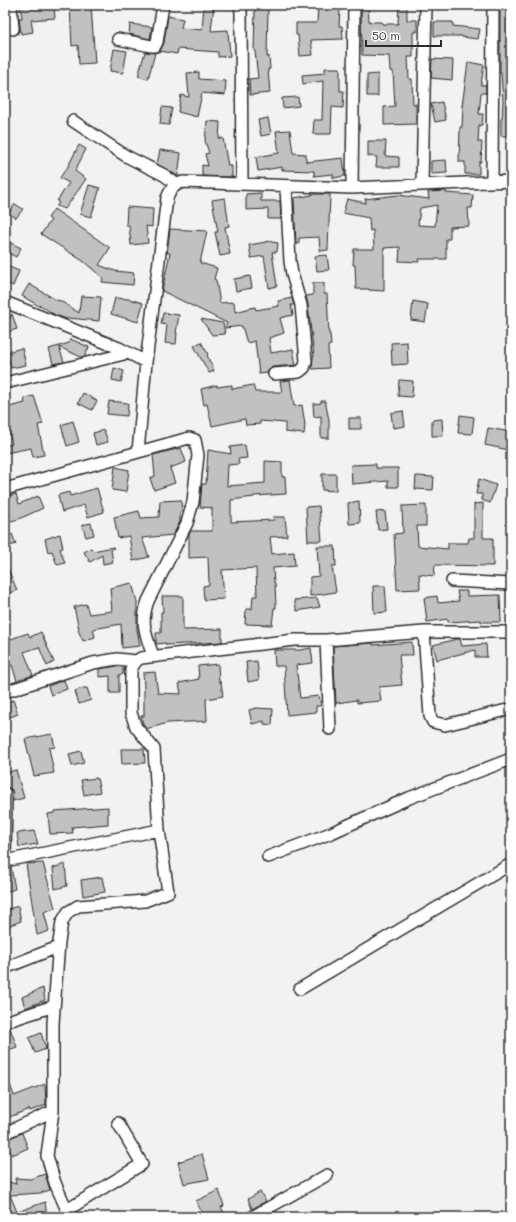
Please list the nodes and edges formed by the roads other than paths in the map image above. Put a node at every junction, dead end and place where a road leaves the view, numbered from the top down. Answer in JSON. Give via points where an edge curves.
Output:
{"nodes":[{"id":1,"x":11,"y":5,"type":"edge"},
{"id":2,"x":163,"y":5,"type":"edge"},
{"id":3,"x":240,"y":5,"type":"edge"},
{"id":4,"x":354,"y":5,"type":"edge"},
{"id":5,"x":426,"y":5,"type":"edge"},
{"id":6,"x":493,"y":5,"type":"edge"},
{"id":7,"x":13,"y":29,"type":"dead end"},
{"id":8,"x":118,"y":39,"type":"dead end"},
{"id":9,"x":73,"y":121,"type":"dead end"},
{"id":10,"x":511,"y":181,"type":"edge"},
{"id":11,"x":492,"y":182,"type":"junction"},
{"id":12,"x":176,"y":184,"type":"junction"},
{"id":13,"x":242,"y":184,"type":"junction"},
{"id":14,"x":422,"y":184,"type":"junction"},
{"id":15,"x":286,"y":187,"type":"junction"},
{"id":16,"x":352,"y":188,"type":"junction"},
{"id":17,"x":5,"y":302,"type":"edge"},
{"id":18,"x":128,"y":353,"type":"junction"},
{"id":19,"x":146,"y":362,"type":"junction"},
{"id":20,"x":274,"y":374,"type":"dead end"},
{"id":21,"x":5,"y":383,"type":"edge"},
{"id":22,"x":138,"y":452,"type":"junction"},
{"id":23,"x":5,"y":489,"type":"edge"},
{"id":24,"x":452,"y":581,"type":"dead end"},
{"id":25,"x":511,"y":584,"type":"edge"},
{"id":26,"x":424,"y":632,"type":"junction"},
{"id":27,"x":511,"y":632,"type":"edge"},
{"id":28,"x":326,"y":640,"type":"junction"},
{"id":29,"x":153,"y":656,"type":"junction"},
{"id":30,"x":136,"y":661,"type":"junction"},
{"id":31,"x":5,"y":692,"type":"edge"},
{"id":32,"x":511,"y":709,"type":"edge"},
{"id":33,"x":330,"y":729,"type":"dead end"},
{"id":34,"x":511,"y":759,"type":"edge"},
{"id":35,"x":6,"y":794,"type":"edge"},
{"id":36,"x":159,"y":830,"type":"junction"},
{"id":37,"x":268,"y":857,"type":"dead end"},
{"id":38,"x":5,"y":861,"type":"edge"},
{"id":39,"x":511,"y":864,"type":"edge"},
{"id":40,"x":58,"y":947,"type":"junction"},
{"id":41,"x":5,"y":968,"type":"edge"},
{"id":42,"x":300,"y":989,"type":"dead end"},
{"id":43,"x":54,"y":1006,"type":"junction"},
{"id":44,"x":5,"y":1022,"type":"edge"},
{"id":45,"x":53,"y":1111,"type":"junction"},
{"id":46,"x":118,"y":1124,"type":"dead end"},
{"id":47,"x":5,"y":1133,"type":"edge"},
{"id":48,"x":328,"y":1175,"type":"dead end"},
{"id":49,"x":68,"y":1213,"type":"edge"},
{"id":50,"x":252,"y":1217,"type":"edge"}],
"edges":[{"from":1,"to":7,"type":"street"},
{"from":2,"to":8,"type":"street","via":[[155,46]]},
{"from":3,"to":13,"type":"street"},
{"from":4,"to":16,"type":"street"},
{"from":5,"to":14,"type":"street"},
{"from":6,"to":11,"type":"street"},
{"from":9,"to":12,"type":"street","via":[[126,156],[164,174]]},
{"from":10,"to":11,"type":"street"},
{"from":11,"to":14,"type":"street"},
{"from":12,"to":13,"type":"street"},
{"from":12,"to":19,"type":"street","via":[[170,189],[167,198]]},
{"from":13,"to":15,"type":"street"},
{"from":14,"to":16,"type":"street"},
{"from":15,"to":16,"type":"street"},
{"from":15,"to":20,"type":"street","via":[[290,261],[301,305],[306,361],[304,368],[299,372]]},
{"from":17,"to":18,"type":"street"},
{"from":18,"to":19,"type":"street"},
{"from":18,"to":21,"type":"street"},
{"from":19,"to":22,"type":"street"},
{"from":22,"to":23,"type":"street"},
{"from":22,"to":29,"type":"street","via":[[189,438],[195,440],[198,455],[193,502],[187,523],[144,613],[145,631]]},
{"from":24,"to":25,"type":"street"},
{"from":26,"to":27,"type":"street"},
{"from":26,"to":28,"type":"street"},
{"from":26,"to":32,"type":"street","via":[[430,716],[433,722],[445,725]]},
{"from":28,"to":29,"type":"street","via":[[295,640]]},
{"from":28,"to":33,"type":"street"},
{"from":29,"to":30,"type":"street"},
{"from":30,"to":31,"type":"street","via":[[117,659],[93,663]]},
{"from":30,"to":36,"type":"street","via":[[131,670],[131,713],[136,727],[154,749]]},
{"from":34,"to":37,"type":"street"},
{"from":35,"to":38,"type":"street"},
{"from":36,"to":38,"type":"street"},
{"from":36,"to":40,"type":"street","via":[[168,892],[145,901],[78,906],[68,912],[62,922]]},
{"from":39,"to":42,"type":"street"},
{"from":40,"to":41,"type":"street"},
{"from":40,"to":43,"type":"street"},
{"from":43,"to":44,"type":"street"},
{"from":43,"to":45,"type":"street"},
{"from":45,"to":47,"type":"street"},
{"from":45,"to":49,"type":"street","via":[[47,1156]]},
{"from":46,"to":49,"type":"street","via":[[142,1164]]},
{"from":48,"to":50,"type":"street"}]}
